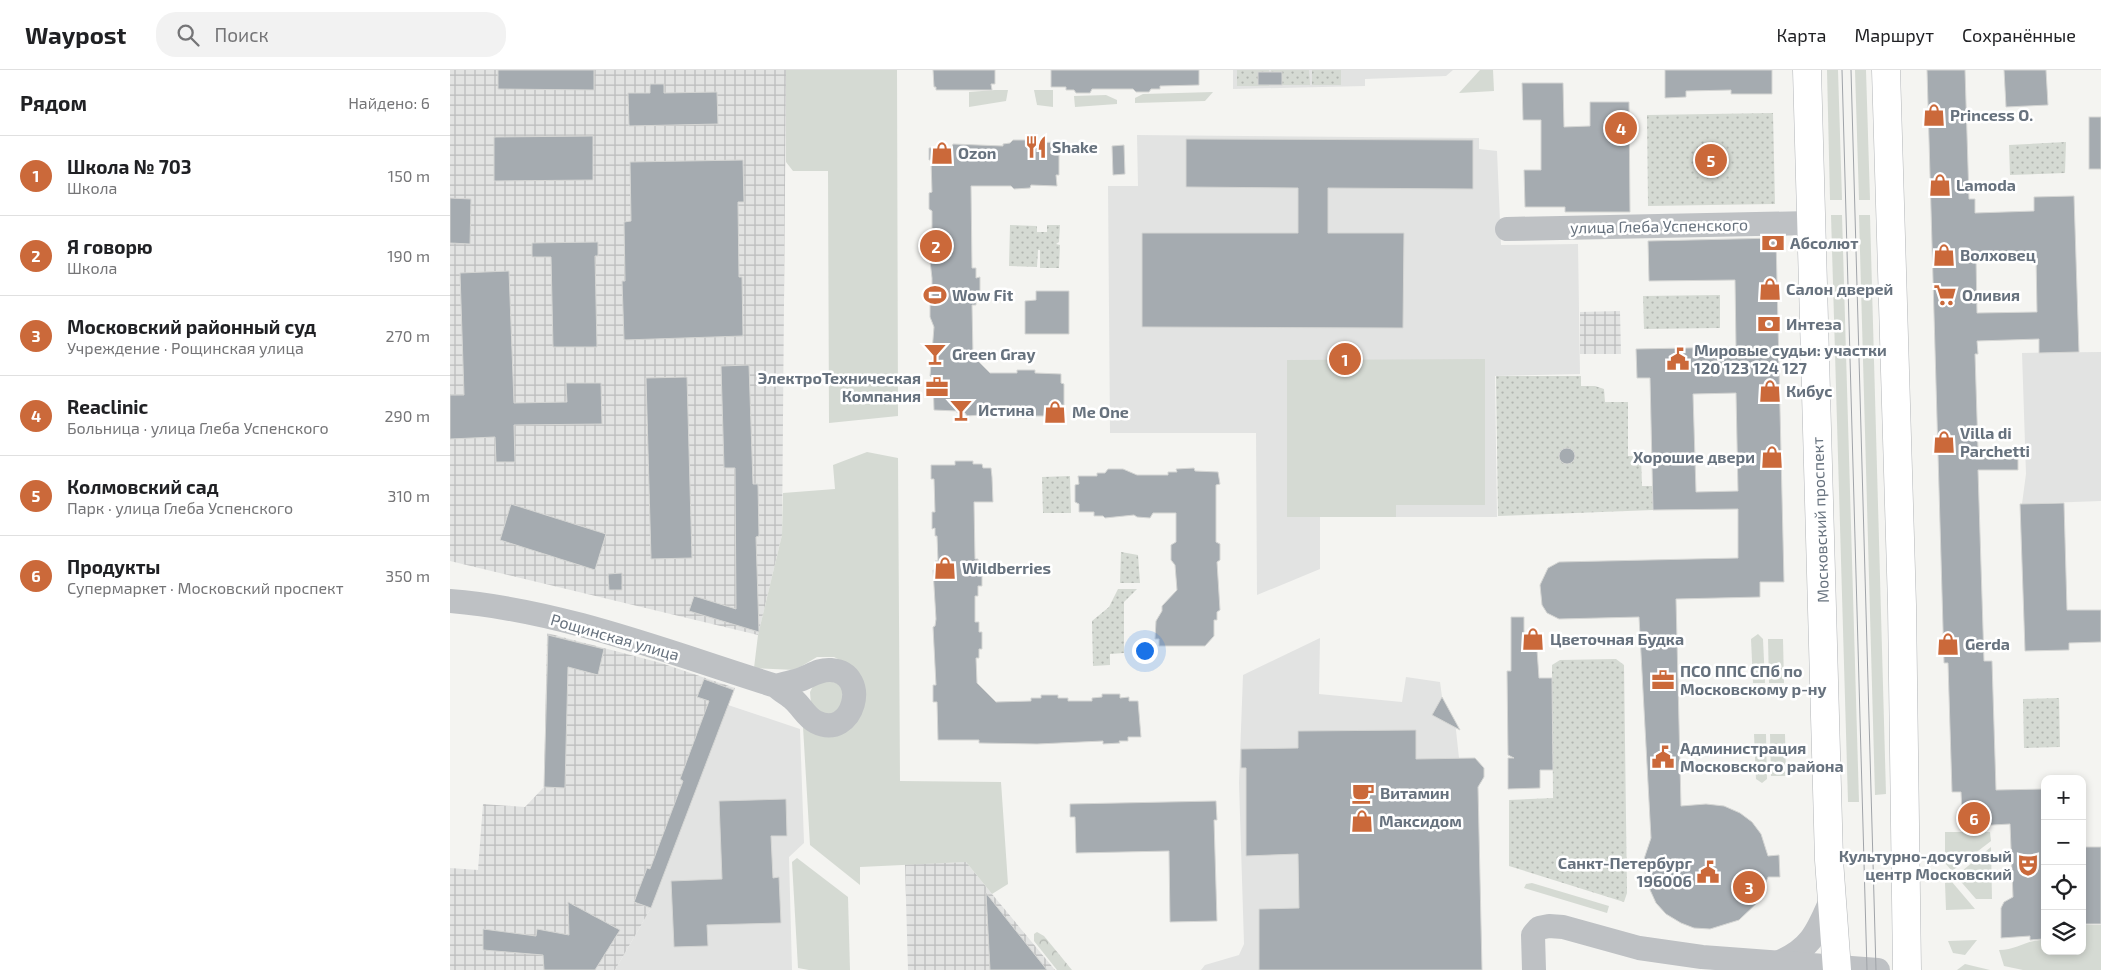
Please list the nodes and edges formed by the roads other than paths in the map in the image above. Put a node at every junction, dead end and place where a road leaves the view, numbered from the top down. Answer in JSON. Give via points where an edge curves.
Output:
{"nodes":[{"id":1,"x":1807,"y":70,"type":"edge"},
{"id":2,"x":1886,"y":70,"type":"edge"},
{"id":3,"x":1811,"y":223,"type":"junction"},
{"id":4,"x":1507,"y":229,"type":"dead end"},
{"id":5,"x":450,"y":601,"type":"edge"},
{"id":6,"x":776,"y":686,"type":"dead end"},
{"id":7,"x":1832,"y":898,"type":"junction"},
{"id":8,"x":1777,"y":963,"type":"junction"},
{"id":9,"x":1837,"y":968,"type":"edge"},
{"id":10,"x":1534,"y":970,"type":"edge"},
{"id":11,"x":1878,"y":970,"type":"edge"},
{"id":12,"x":1907,"y":970,"type":"edge"}],
"edges":[{"from":1,"to":3,"type":"main road","name":"Московский проспект"},
{"from":2,"to":12,"type":"main road","via":[[1902,615]]},
{"from":3,"to":4,"type":"street","name":"улица Глеба Успенского"},
{"from":3,"to":7,"type":"main road","name":"Московский проспект"},
{"from":5,"to":6,"type":"street","name":"Рощинская улица","via":[[521,611],[621,636]]},
{"from":7,"to":8,"type":"street","via":[[1808,944]]},
{"from":7,"to":9,"type":"main road","name":"Московский проспект"},
{"from":8,"to":9,"type":"street"},
{"from":8,"to":10,"type":"street","via":[[1640,948],[1549,926],[1539,928],[1534,935]]},
{"from":9,"to":11,"type":"street"}]}
